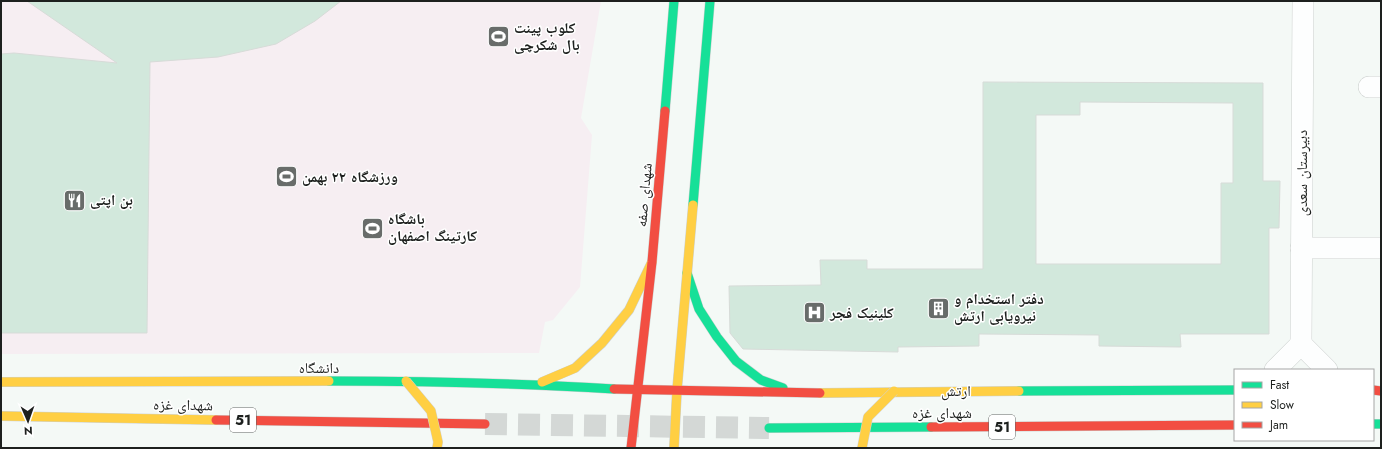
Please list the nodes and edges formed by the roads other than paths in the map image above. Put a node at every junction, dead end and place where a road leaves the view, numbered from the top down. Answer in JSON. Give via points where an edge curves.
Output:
{"nodes":[{"id":1,"x":674,"y":1,"type":"edge"},
{"id":2,"x":710,"y":1,"type":"edge"},
{"id":3,"x":1303,"y":1,"type":"edge"},
{"id":4,"x":1302,"y":248,"type":"junction"},
{"id":5,"x":1381,"y":248,"type":"edge"},
{"id":6,"x":652,"y":262,"type":"junction"},
{"id":7,"x":687,"y":273,"type":"junction"},
{"id":8,"x":1301,"y":344,"type":"junction"},
{"id":9,"x":1276,"y":369,"type":"edge"},
{"id":10,"x":1326,"y":369,"type":"edge"},
{"id":11,"x":1,"y":382,"type":"edge"},
{"id":12,"x":406,"y":382,"type":"junction"},
{"id":13,"x":538,"y":384,"type":"junction"},
{"id":14,"x":637,"y":390,"type":"junction"},
{"id":15,"x":677,"y":390,"type":"junction"},
{"id":16,"x":1234,"y":390,"type":"edge"},
{"id":17,"x":894,"y":391,"type":"junction"},
{"id":18,"x":796,"y":393,"type":"junction"},
{"id":19,"x":1,"y":416,"type":"edge"},
{"id":20,"x":485,"y":424,"type":"tunnel mouth"},
{"id":21,"x":1234,"y":425,"type":"edge"},
{"id":22,"x":769,"y":428,"type":"tunnel mouth"},
{"id":23,"x":437,"y":448,"type":"edge"},
{"id":24,"x":631,"y":448,"type":"edge"},
{"id":25,"x":674,"y":448,"type":"edge"},
{"id":26,"x":862,"y":448,"type":"edge"}],
"edges":[{"from":1,"to":6,"type":"main road","name":"شهدای صفه"},
{"from":2,"to":7,"type":"main road"},
{"from":3,"to":4,"type":"street","name":"دبیرستان سعدی"},
{"from":4,"to":5,"type":"street"},
{"from":4,"to":8,"type":"street","name":"دبیرستان سعدی"},
{"from":6,"to":13,"type":"main road","via":[[629,310],[602,343],[575,368]]},
{"from":6,"to":14,"type":"main road","name":"شهدای صفه"},
{"from":7,"to":15,"type":"main road"},
{"from":7,"to":18,"type":"main road","via":[[699,309],[736,361],[761,380]]},
{"from":8,"to":9,"type":"street"},
{"from":8,"to":10,"type":"street"},
{"from":11,"to":12,"type":"main road","name":"دانشگاه"},
{"from":12,"to":13,"type":"main road","name":"دانشگاه"},
{"from":12,"to":23,"type":"main road","bridge":true,"via":[[432,411]]},
{"from":13,"to":14,"type":"main road","name":"دانشگاه"},
{"from":14,"to":15,"type":"main road","name":"دانشگاه"},
{"from":14,"to":24,"type":"main road","name":"شهدای صفه"},
{"from":15,"to":18,"type":"main road","name":"ارتش"},
{"from":15,"to":25,"type":"main road"},
{"from":16,"to":17,"type":"main road","name":"ارتش"},
{"from":17,"to":18,"type":"main road","name":"ارتش"},
{"from":17,"to":26,"type":"main road","bridge":true,"via":[[868,417]]},
{"from":19,"to":20,"type":"main road","name":"شهدای غزه","number":"51"},
{"from":21,"to":22,"type":"main road","name":"شهدای غزه","number":"51"}]}
